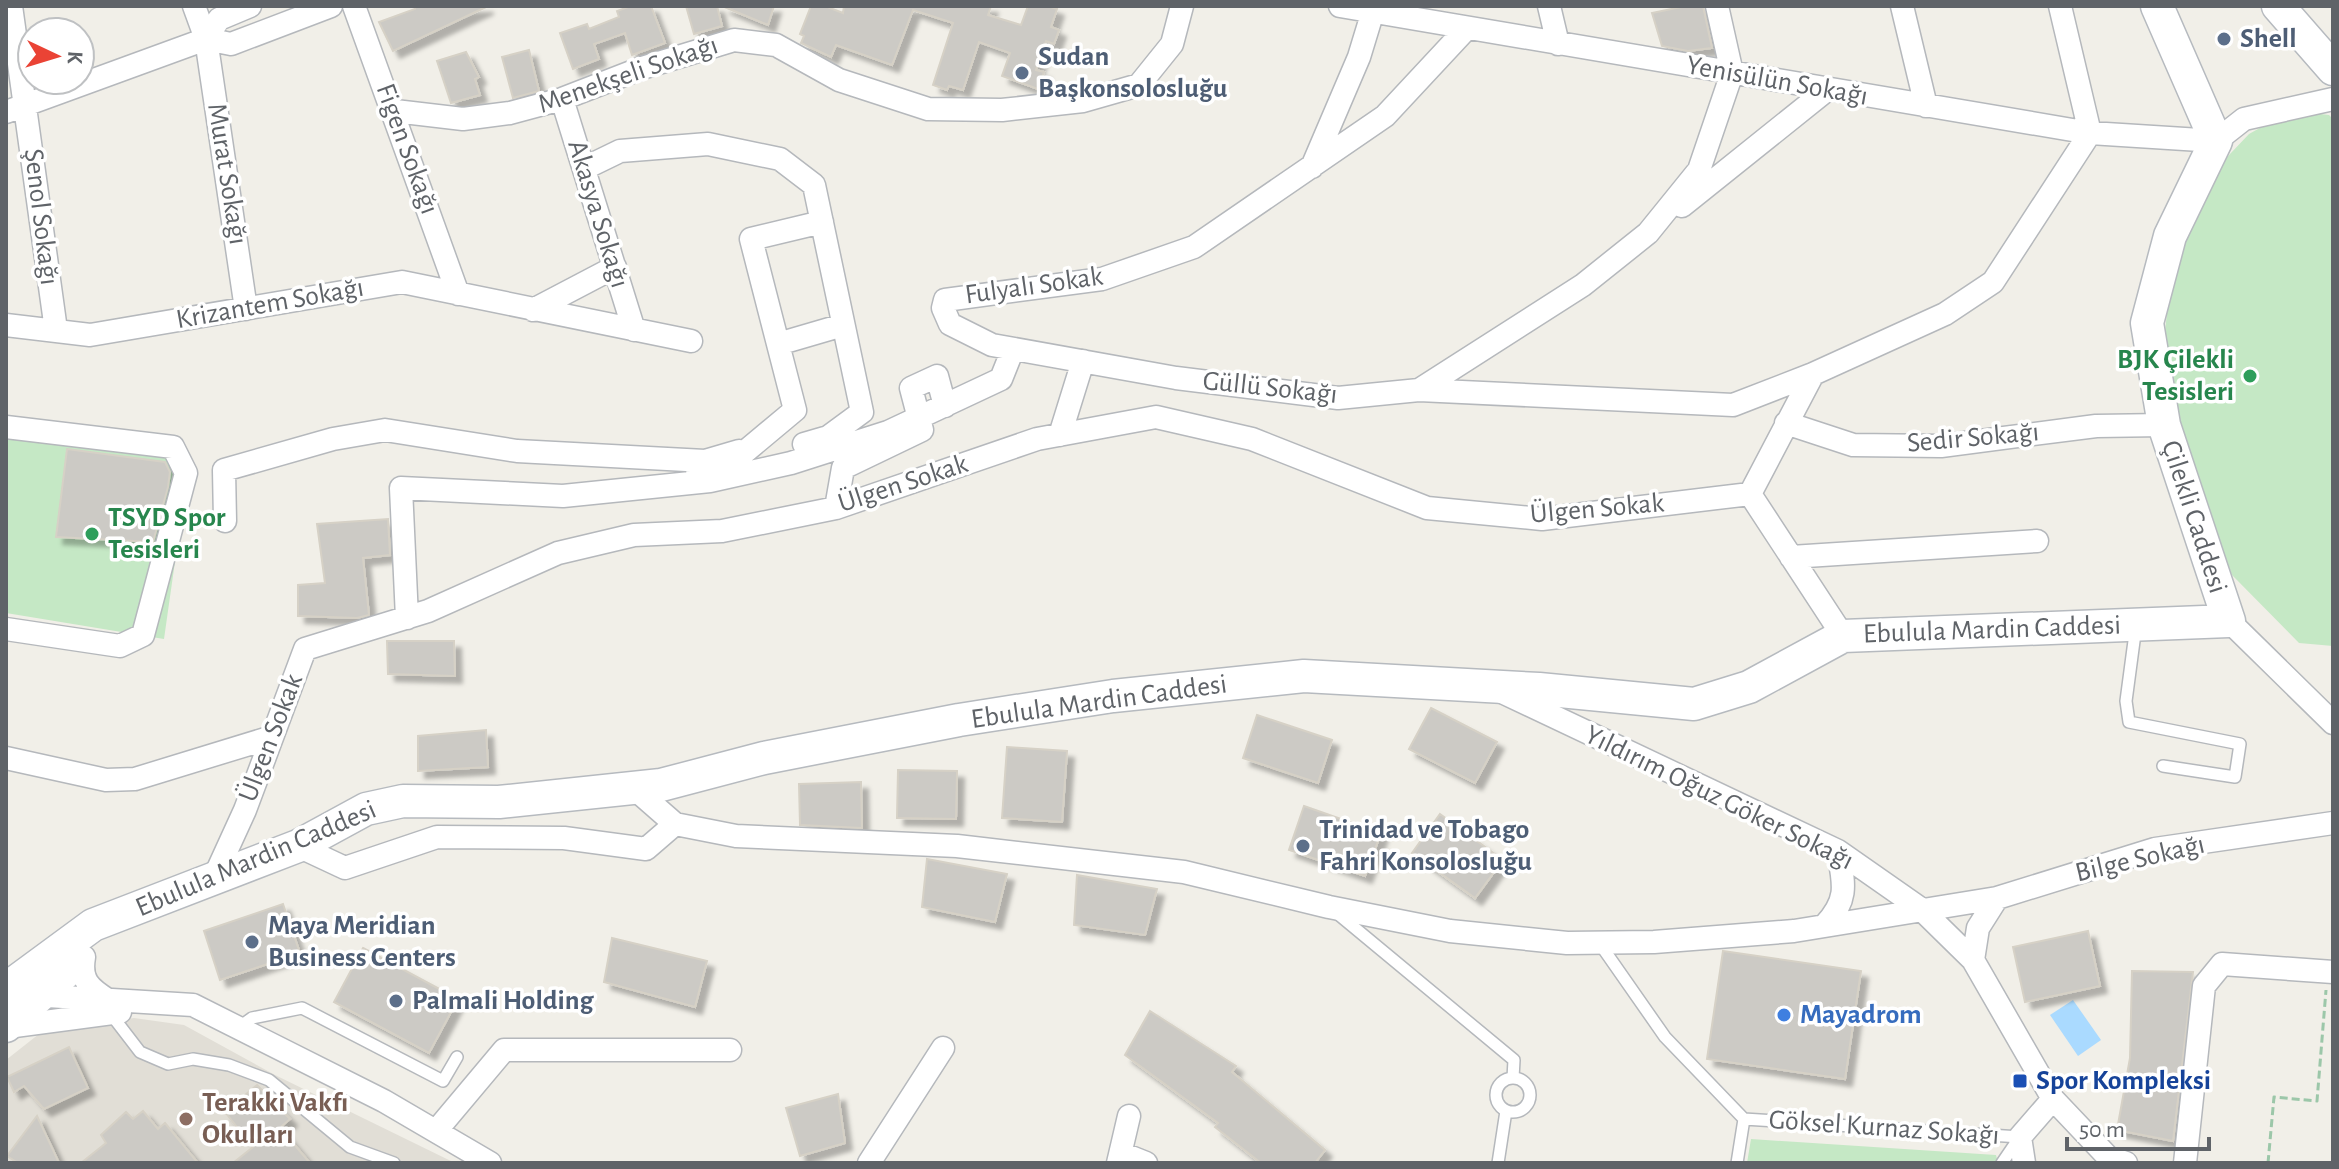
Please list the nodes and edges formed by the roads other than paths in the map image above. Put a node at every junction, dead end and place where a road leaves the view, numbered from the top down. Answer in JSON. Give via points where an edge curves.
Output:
{"nodes":[{"id":1,"x":11,"y":6,"type":"edge"},
{"id":2,"x":194,"y":6,"type":"edge"},
{"id":3,"x":250,"y":6,"type":"edge"},
{"id":4,"x":331,"y":6,"type":"edge"},
{"id":5,"x":354,"y":6,"type":"edge"},
{"id":6,"x":1182,"y":6,"type":"edge"},
{"id":7,"x":1340,"y":6,"type":"edge"},
{"id":8,"x":1549,"y":6,"type":"edge"},
{"id":9,"x":1717,"y":6,"type":"edge"},
{"id":10,"x":1902,"y":6,"type":"edge"},
{"id":11,"x":2060,"y":6,"type":"edge"},
{"id":12,"x":2157,"y":6,"type":"edge"},
{"id":13,"x":2278,"y":6,"type":"edge"},
{"id":14,"x":1371,"y":9,"type":"edge"},
{"id":15,"x":1467,"y":28,"type":"junction"},
{"id":16,"x":206,"y":39,"type":"junction"},
{"id":17,"x":1558,"y":44,"type":"junction"},
{"id":18,"x":2333,"y":69,"type":"edge"},
{"id":19,"x":1732,"y":73,"type":"junction"},
{"id":20,"x":1828,"y":89,"type":"junction"},
{"id":21,"x":562,"y":99,"type":"junction"},
{"id":22,"x":2333,"y":99,"type":"edge"},
{"id":23,"x":1926,"y":106,"type":"junction"},
{"id":24,"x":16,"y":108,"type":"edge"},
{"id":25,"x":395,"y":111,"type":"junction"},
{"id":26,"x":2090,"y":133,"type":"junction"},
{"id":27,"x":2216,"y":141,"type":"junction"},
{"id":28,"x":1312,"y":167,"type":"junction"},
{"id":29,"x":585,"y":168,"type":"junction"},
{"id":30,"x":822,"y":222,"type":"junction"},
{"id":31,"x":1648,"y":233,"type":"junction"},
{"id":32,"x":615,"y":267,"type":"junction"},
{"id":33,"x":458,"y":294,"type":"junction"},
{"id":34,"x":246,"y":309,"type":"junction"},
{"id":35,"x":533,"y":310,"type":"junction"},
{"id":36,"x":6,"y":325,"type":"edge"},
{"id":37,"x":843,"y":325,"type":"junction"},
{"id":38,"x":56,"y":330,"type":"junction"},
{"id":39,"x":634,"y":330,"type":"junction"},
{"id":40,"x":691,"y":341,"type":"dead end"},
{"id":41,"x":778,"y":344,"type":"junction"},
{"id":42,"x":1002,"y":347,"type":"junction"},
{"id":43,"x":1083,"y":361,"type":"junction"},
{"id":44,"x":1813,"y":374,"type":"junction"},
{"id":45,"x":1419,"y":390,"type":"junction"},
{"id":46,"x":918,"y":418,"type":"junction"},
{"id":47,"x":1786,"y":423,"type":"junction"},
{"id":48,"x":2164,"y":425,"type":"junction"},
{"id":49,"x":6,"y":427,"type":"edge"},
{"id":50,"x":1060,"y":435,"type":"junction"},
{"id":51,"x":751,"y":447,"type":"junction"},
{"id":52,"x":664,"y":458,"type":"junction"},
{"id":53,"x":730,"y":464,"type":"junction"},
{"id":54,"x":710,"y":481,"type":"junction"},
{"id":55,"x":1750,"y":494,"type":"junction"},
{"id":56,"x":836,"y":508,"type":"junction"},
{"id":57,"x":225,"y":521,"type":"dead end"},
{"id":58,"x":2037,"y":541,"type":"dead end"},
{"id":59,"x":1791,"y":557,"type":"junction"},
{"id":60,"x":407,"y":618,"type":"junction"},
{"id":61,"x":2229,"y":621,"type":"junction"},
{"id":62,"x":2136,"y":625,"type":"junction"},
{"id":63,"x":6,"y":629,"type":"edge"},
{"id":64,"x":1843,"y":636,"type":"junction"},
{"id":65,"x":1490,"y":686,"type":"junction"},
{"id":66,"x":2322,"y":703,"type":"edge"},
{"id":67,"x":2333,"y":723,"type":"edge"},
{"id":68,"x":272,"y":737,"type":"junction"},
{"id":69,"x":6,"y":758,"type":"edge"},
{"id":70,"x":2163,"y":766,"type":"dead end"},
{"id":71,"x":635,"y":789,"type":"junction"},
{"id":72,"x":2333,"y":823,"type":"edge"},
{"id":73,"x":675,"y":824,"type":"junction"},
{"id":74,"x":298,"y":846,"type":"junction"},
{"id":75,"x":1838,"y":851,"type":"junction"},
{"id":76,"x":202,"y":884,"type":"junction"},
{"id":77,"x":1997,"y":898,"type":"junction"},
{"id":78,"x":1329,"y":907,"type":"junction"},
{"id":79,"x":1921,"y":909,"type":"junction"},
{"id":80,"x":1825,"y":925,"type":"junction"},
{"id":81,"x":1599,"y":942,"type":"junction"},
{"id":82,"x":84,"y":957,"type":"junction"},
{"id":83,"x":1973,"y":960,"type":"junction"},
{"id":84,"x":2333,"y":972,"type":"edge"},
{"id":85,"x":16,"y":992,"type":"edge"},
{"id":86,"x":109,"y":1006,"type":"junction"},
{"id":87,"x":6,"y":1026,"type":"edge"},
{"id":88,"x":238,"y":1028,"type":"junction"},
{"id":89,"x":943,"y":1048,"type":"dead end"},
{"id":90,"x":730,"y":1050,"type":"dead end"},
{"id":91,"x":457,"y":1057,"type":"dead end"},
{"id":92,"x":1513,"y":1078,"type":"junction"},
{"id":93,"x":2053,"y":1099,"type":"junction"},
{"id":94,"x":1506,"y":1111,"type":"junction"},
{"id":95,"x":1129,"y":1116,"type":"dead end"},
{"id":96,"x":1744,"y":1119,"type":"junction"},
{"id":97,"x":436,"y":1131,"type":"junction"},
{"id":98,"x":2020,"y":1137,"type":"junction"},
{"id":99,"x":1120,"y":1158,"type":"edge"},
{"id":100,"x":394,"y":1163,"type":"edge"},
{"id":101,"x":490,"y":1163,"type":"edge"},
{"id":102,"x":869,"y":1163,"type":"edge"},
{"id":103,"x":1146,"y":1163,"type":"edge"},
{"id":104,"x":1498,"y":1163,"type":"edge"},
{"id":105,"x":1737,"y":1163,"type":"edge"},
{"id":106,"x":2002,"y":1163,"type":"edge"},
{"id":107,"x":2024,"y":1163,"type":"edge"},
{"id":108,"x":2126,"y":1163,"type":"edge"},
{"id":109,"x":2185,"y":1163,"type":"edge"}],
"edges":[{"from":1,"to":24,"type":"street","name":"Şenol Sokağı"},
{"from":2,"to":16,"type":"street","name":"Murat Sokağı"},
{"from":3,"to":16,"type":"street","via":[[219,19]]},
{"from":4,"to":16,"type":"street","via":[[231,44]]},
{"from":5,"to":25,"type":"street","name":"Figen Sokağı"},
{"from":6,"to":21,"type":"street","name":"Menekşeli Sokağı","via":[[1172,44],[1139,85],[1083,101],[1002,110],[928,109],[839,80],[776,45],[734,40]]},
{"from":7,"to":14,"type":"street","name":"Yenisülün Sokağı"},
{"from":8,"to":17,"type":"street"},
{"from":9,"to":19,"type":"street"},
{"from":10,"to":23,"type":"street"},
{"from":11,"to":26,"type":"street"},
{"from":12,"to":27,"type":"street"},
{"from":13,"to":18,"type":"street"},
{"from":14,"to":15,"type":"street","name":"Yenisülün Sokağı"},
{"from":14,"to":28,"type":"street","via":[[1359,57]]},
{"from":15,"to":17,"type":"street","name":"Yenisülün Sokağı"},
{"from":15,"to":28,"type":"street","via":[[1385,116]]},
{"from":16,"to":24,"type":"street"},
{"from":16,"to":34,"type":"street","name":"Murat Sokağı"},
{"from":17,"to":19,"type":"street","name":"Yenisülün Sokağı"},
{"from":19,"to":20,"type":"street","name":"Yenisülün Sokağı"},
{"from":19,"to":31,"type":"street","name":"Güllü Sokağı","via":[[1699,170]]},
{"from":20,"to":23,"type":"street","name":"Yenisülün Sokağı"},
{"from":20,"to":31,"type":"street","name":"Güllü Sokağı"},
{"from":21,"to":25,"type":"street","name":"Menekşeli Sokağı","via":[[463,119]]},
{"from":21,"to":29,"type":"street","name":"Akasya Sokağı"},
{"from":22,"to":27,"type":"street","via":[[2244,119]]},
{"from":23,"to":26,"type":"street","name":"Yenisülün Sokağı"},
{"from":24,"to":38,"type":"street","name":"Şenol Sokağı"},
{"from":25,"to":33,"type":"street","name":"Figen Sokağı"},
{"from":26,"to":27,"type":"street","name":"Yenisülün Sokağı"},
{"from":26,"to":44,"type":"street","via":[[1993,282],[1945,314]]},
{"from":27,"to":48,"type":"street","name":"Çilekli Caddesi","via":[[2170,236],[2147,323]]},
{"from":28,"to":42,"type":"street","name":"Fulyalı Sokak","via":[[1194,247],[1102,279],[945,300],[950,324]]},
{"from":29,"to":30,"type":"street","via":[[620,151],[708,144],[780,159],[814,185]]},
{"from":29,"to":32,"type":"street","name":"Akasya Sokağı"},
{"from":30,"to":37,"type":"street"},
{"from":30,"to":41,"type":"street","via":[[751,239]]},
{"from":31,"to":45,"type":"street","name":"Güllü Sokağı","via":[[1583,285]]},
{"from":32,"to":35,"type":"street"},
{"from":32,"to":39,"type":"street","name":"Akasya Sokağı"},
{"from":33,"to":34,"type":"street","name":"Krizantem Sokağı","via":[[402,282]]},
{"from":33,"to":35,"type":"street","name":"Krizantem Sokağı"},
{"from":34,"to":38,"type":"street","name":"Krizantem Sokağı","via":[[90,335]]},
{"from":35,"to":39,"type":"street","name":"Krizantem Sokağı"},
{"from":36,"to":38,"type":"street","name":"Krizantem Sokağı"},
{"from":37,"to":41,"type":"street"},
{"from":37,"to":53,"type":"street","via":[[862,412],[828,437]]},
{"from":39,"to":40,"type":"street","name":"Krizantem Sokağı"},
{"from":41,"to":51,"type":"street","via":[[795,410]]},
{"from":42,"to":43,"type":"street","name":"Güllü Sokağı"},
{"from":42,"to":46,"type":"street","via":[[1001,379],[945,406],[937,376],[911,388]]},
{"from":43,"to":45,"type":"street","name":"Güllü Sokağı","via":[[1338,398]]},
{"from":43,"to":50,"type":"street"},
{"from":44,"to":45,"type":"street","via":[[1733,405]]},
{"from":44,"to":47,"type":"street"},
{"from":46,"to":54,"type":"street","via":[[791,463]]},
{"from":46,"to":56,"type":"street","via":[[922,430],[843,468]]},
{"from":47,"to":48,"type":"street","name":"Sedir Sokağı","via":[[1853,445],[1941,446],[2096,426]]},
{"from":47,"to":55,"type":"street"},
{"from":48,"to":61,"type":"street","name":"Çilekli Caddesi"},
{"from":49,"to":63,"type":"street","via":[[173,447],[186,473],[143,635],[120,646]]},
{"from":50,"to":55,"type":"street","name":"Ülgen Sokak","via":[[1156,417],[1252,439],[1427,508],[1542,519]]},
{"from":50,"to":56,"type":"street","name":"Ülgen Sokak"},
{"from":51,"to":52,"type":"street","via":[[705,461]]},
{"from":51,"to":53,"type":"street"},
{"from":52,"to":54,"type":"street"},
{"from":52,"to":57,"type":"street","via":[[517,451],[385,430],[224,470]]},
{"from":53,"to":54,"type":"street"},
{"from":54,"to":60,"type":"street","via":[[563,496],[401,488]]},
{"from":55,"to":59,"type":"street"},
{"from":56,"to":60,"type":"street","name":"Ülgen Sokak","via":[[722,531],[634,535],[558,553]]},
{"from":58,"to":59,"type":"street"},
{"from":59,"to":64,"type":"street"},
{"from":60,"to":68,"type":"street","name":"Ülgen Sokak","via":[[305,649]]},
{"from":61,"to":62,"type":"street","name":"Ebulula Mardin Caddesi"},
{"from":61,"to":66,"type":"street"},
{"from":62,"to":64,"type":"street","name":"Ebulula Mardin Caddesi"},
{"from":62,"to":70,"type":"lane","via":[[2126,701],[2129,722],[2240,744],[2235,777]]},
{"from":64,"to":65,"type":"street","name":"Ebulula Mardin Caddesi","via":[[1749,687],[1694,704]]},
{"from":65,"to":71,"type":"street","name":"Ebulula Mardin Caddesi","via":[[1304,676],[1113,696],[764,758]]},
{"from":65,"to":75,"type":"street","name":"Yıldırım Oğuz Göker Sokağı"},
{"from":66,"to":67,"type":"street"},
{"from":68,"to":69,"type":"street","via":[[135,779],[106,780]]},
{"from":68,"to":76,"type":"street","name":"Ülgen Sokak","via":[[245,810]]},
{"from":71,"to":73,"type":"street"},
{"from":71,"to":74,"type":"street","name":"Ebulula Mardin Caddesi","via":[[499,802],[403,801],[366,809]]},
{"from":72,"to":77,"type":"street","name":"Bilge Sokağı","via":[[2155,849]]},
{"from":73,"to":74,"type":"street","via":[[646,849],[564,838],[437,837],[345,868]]},
{"from":73,"to":78,"type":"street","name":"Bilge Sokağı","via":[[736,836],[957,846],[1184,872]]},
{"from":74,"to":76,"type":"street","name":"Ebulula Mardin Caddesi"},
{"from":75,"to":79,"type":"street","name":"Yıldırım Oğuz Göker Sokağı"},
{"from":75,"to":80,"type":"street","via":[[1845,890]]},
{"from":76,"to":82,"type":"street"},
{"from":76,"to":85,"type":"street","name":"Ebulula Mardin Caddesi","via":[[93,925]]},
{"from":77,"to":79,"type":"street","name":"Bilge Sokağı"},
{"from":77,"to":83,"type":"street","via":[[1978,928]]},
{"from":78,"to":81,"type":"street","name":"Bilge Sokağı","via":[[1450,931]]},
{"from":78,"to":92,"type":"lane","via":[[1514,1060]]},
{"from":79,"to":80,"type":"street","name":"Bilge Sokağı"},
{"from":79,"to":83,"type":"street","name":"Yıldırım Oğuz Göker Sokağı"},
{"from":80,"to":81,"type":"street","name":"Bilge Sokağı","via":[[1654,942]]},
{"from":81,"to":96,"type":"lane","via":[[1665,1037]]},
{"from":82,"to":85,"type":"street"},
{"from":82,"to":86,"type":"street","via":[[81,974]]},
{"from":83,"to":93,"type":"street","name":"Yıldırım Oğuz Göker Sokağı"},
{"from":84,"to":109,"type":"street","via":[[2222,964],[2204,986]]},
{"from":85,"to":86,"type":"street"},
{"from":85,"to":87,"type":"street"},
{"from":86,"to":87,"type":"street"},
{"from":86,"to":88,"type":"street","via":[[193,1005]]},
{"from":86,"to":100,"type":"lane","via":[[140,1052],[168,1064],[193,1059],[229,1065],[269,1080],[350,1147]]},
{"from":88,"to":91,"type":"lane","via":[[252,1018],[302,1008],[443,1081]]},
{"from":88,"to":97,"type":"street"},
{"from":89,"to":102,"type":"street"},
{"from":90,"to":97,"type":"street","via":[[504,1050]]},
{"from":92,"to":94,"type":"lane","via":[[1504,1081],[1496,1097]]},
{"from":92,"to":94,"type":"lane","via":[[1524,1082],[1530,1093],[1528,1105],[1518,1112]]},
{"from":93,"to":98,"type":"street"},
{"from":93,"to":108,"type":"street","name":"Yıldırım Oğuz Göker Sokağı","via":[[2108,1157]]},
{"from":94,"to":104,"type":"lane"},
{"from":95,"to":99,"type":"street"},
{"from":96,"to":98,"type":"lane","name":"Göksel Kurnaz Sokağı"},
{"from":96,"to":105,"type":"lane","name":"Göksel Kurnaz Sokağı"},
{"from":97,"to":101,"type":"street"},
{"from":98,"to":106,"type":"lane"},
{"from":98,"to":107,"type":"street"},
{"from":99,"to":103,"type":"street"}]}
